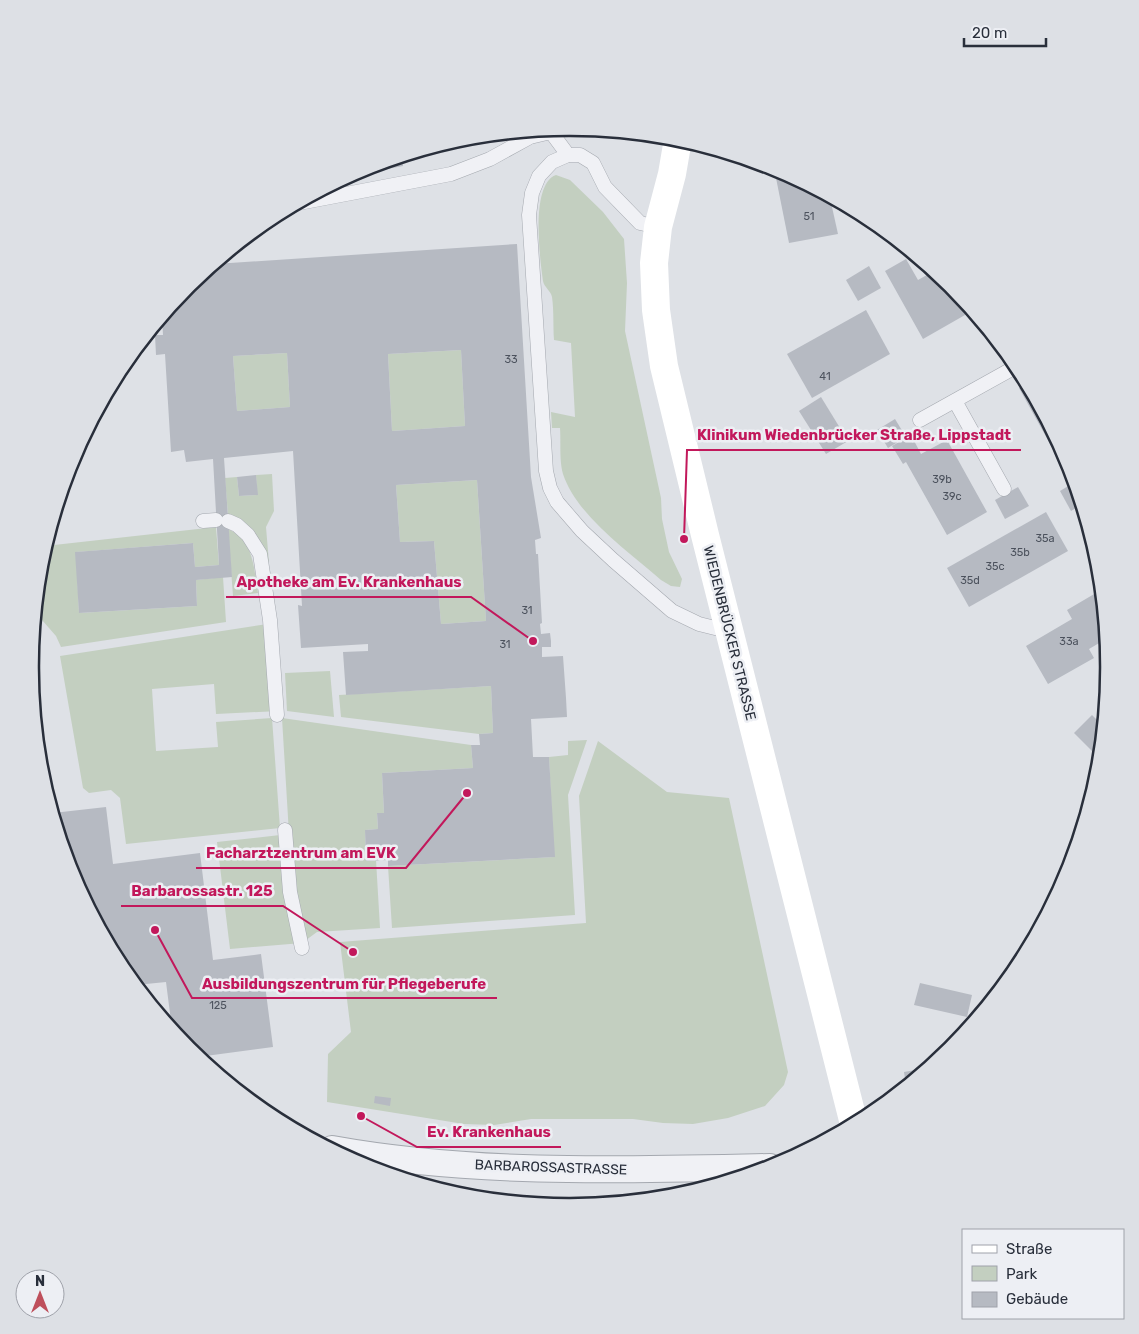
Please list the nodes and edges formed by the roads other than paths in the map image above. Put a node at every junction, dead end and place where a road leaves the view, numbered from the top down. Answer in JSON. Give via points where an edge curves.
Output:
{"nodes":[{"id":1,"x":553,"y":136,"type":"edge"},
{"id":2,"x":529,"y":138,"type":"edge"},
{"id":3,"x":677,"y":147,"type":"edge"},
{"id":4,"x":568,"y":155,"type":"junction"},
{"id":5,"x":321,"y":198,"type":"edge"},
{"id":6,"x":658,"y":227,"type":"junction"},
{"id":7,"x":1010,"y":370,"type":"edge"},
{"id":8,"x":955,"y":401,"type":"junction"},
{"id":9,"x":920,"y":420,"type":"dead end"},
{"id":10,"x":1004,"y":489,"type":"dead end"},
{"id":11,"x":216,"y":521,"type":"dead end"},
{"id":12,"x":731,"y":632,"type":"junction"},
{"id":13,"x":277,"y":715,"type":"dead end"},
{"id":14,"x":285,"y":830,"type":"dead end"},
{"id":15,"x":302,"y":948,"type":"dead end"},
{"id":16,"x":852,"y":1116,"type":"edge"},
{"id":17,"x":355,"y":1152,"type":"edge"},
{"id":18,"x":747,"y":1167,"type":"edge"}],
"edges":[{"from":1,"to":4,"type":"lane"},
{"from":2,"to":5,"type":"lane","via":[[490,159],[451,174]]},
{"from":3,"to":6,"type":"street","name":"WIEDENBRÜCKER STRASSE"},
{"from":4,"to":6,"type":"lane","via":[[580,155],[593,163],[605,187],[640,223]]},
{"from":4,"to":12,"type":"lane","via":[[552,162],[539,176],[532,193],[529,215],[544,449],[550,488],[557,502],[582,531],[672,611],[699,624]]},
{"from":6,"to":12,"type":"street","name":"WIEDENBRÜCKER STRASSE","via":[[654,263],[656,310],[664,366]]},
{"from":7,"to":8,"type":"lane"},
{"from":8,"to":9,"type":"lane"},
{"from":8,"to":10,"type":"lane"},
{"from":11,"to":13,"type":"lane","via":[[237,524],[260,554],[270,620]]},
{"from":12,"to":16,"type":"street","name":"WIEDENBRÜCKER STRASSE"},
{"from":14,"to":15,"type":"lane","via":[[290,892]]},
{"from":17,"to":18,"type":"street","name":"BARBAROSSASTRASSE","via":[[434,1162],[558,1170]]}]}
